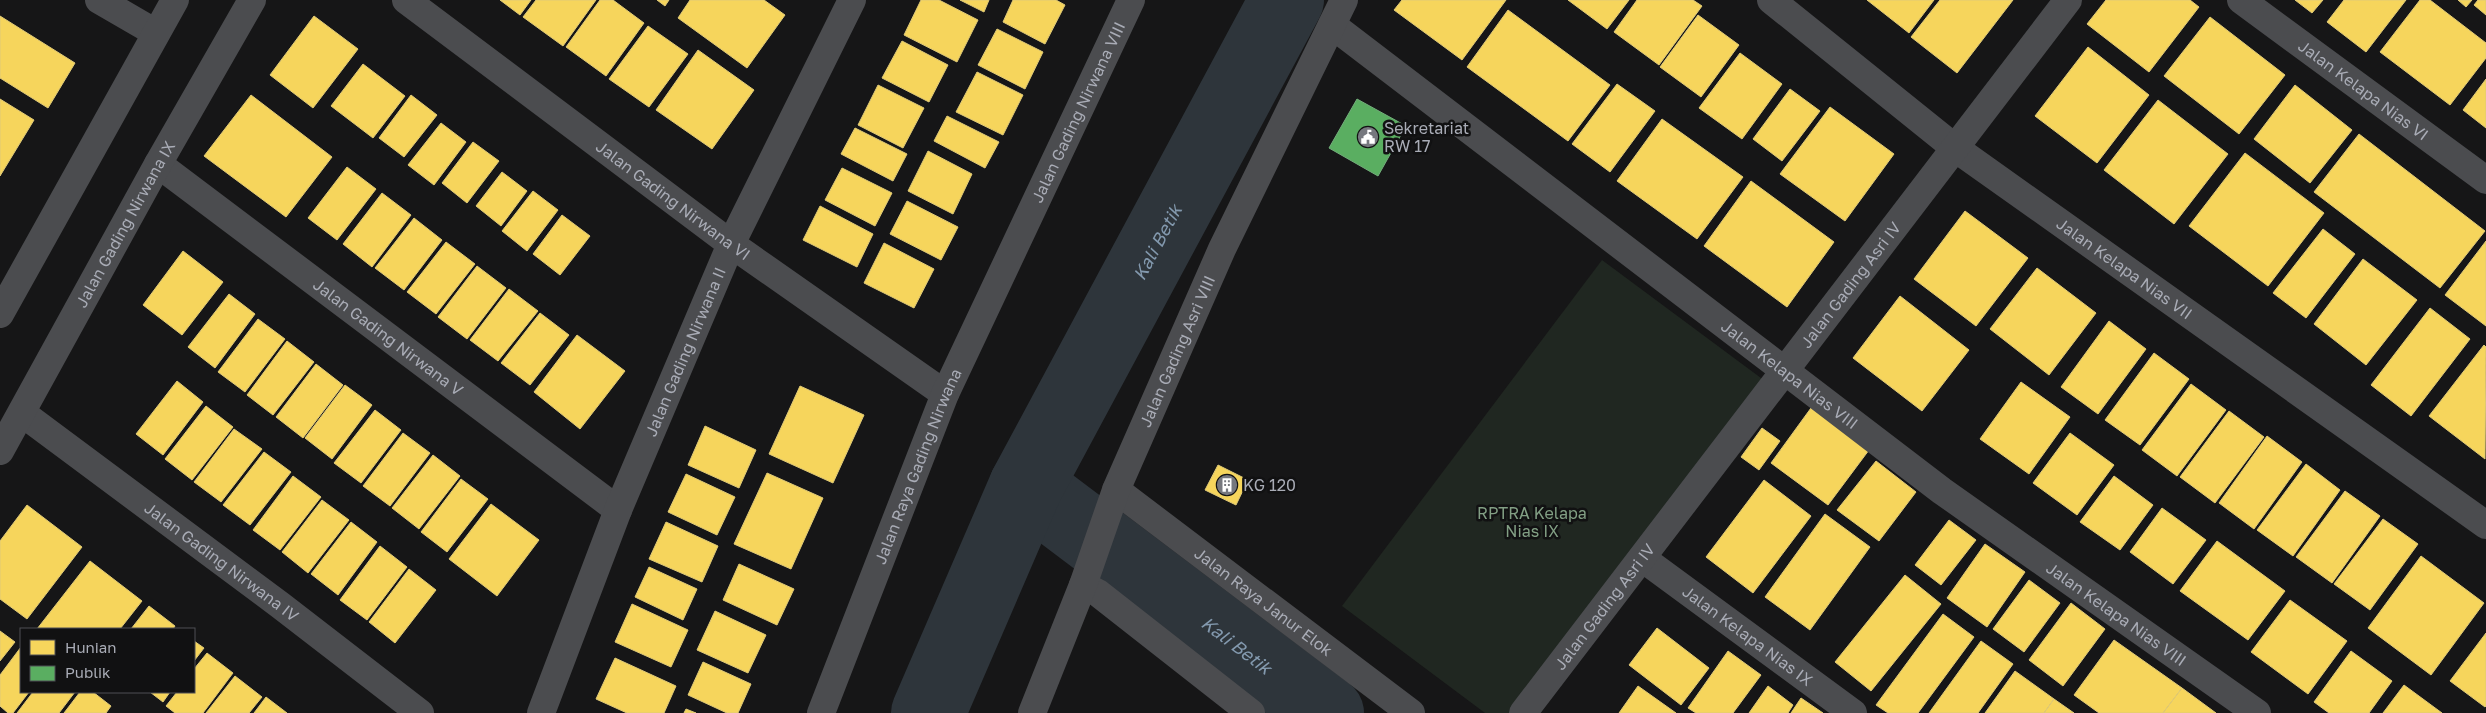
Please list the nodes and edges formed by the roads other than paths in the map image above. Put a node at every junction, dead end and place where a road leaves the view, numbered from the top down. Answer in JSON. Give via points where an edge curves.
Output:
{"nodes":[{"id":1,"x":99,"y":0,"type":"edge"},
{"id":2,"x":175,"y":0,"type":"edge"},
{"id":3,"x":252,"y":0,"type":"edge"},
{"id":4,"x":406,"y":0,"type":"edge"},
{"id":5,"x":852,"y":0,"type":"edge"},
{"id":6,"x":1132,"y":0,"type":"edge"},
{"id":7,"x":1344,"y":0,"type":"edge"},
{"id":8,"x":1770,"y":0,"type":"edge"},
{"id":9,"x":2068,"y":0,"type":"edge"},
{"id":10,"x":2241,"y":0,"type":"edge"},
{"id":11,"x":1332,"y":25,"type":"junction"},
{"id":12,"x":156,"y":33,"type":"junction"},
{"id":13,"x":1955,"y":148,"type":"junction"},
{"id":14,"x":158,"y":164,"type":"junction"},
{"id":15,"x":2486,"y":180,"type":"edge"},
{"id":16,"x":1026,"y":225,"type":"joint"},
{"id":17,"x":731,"y":244,"type":"junction"},
{"id":18,"x":0,"y":314,"type":"edge"},
{"id":19,"x":1785,"y":371,"type":"junction"},
{"id":20,"x":946,"y":394,"type":"junction"},
{"id":21,"x":22,"y":413,"type":"junction"},
{"id":22,"x":0,"y":451,"type":"edge"},
{"id":23,"x":1115,"y":495,"type":"junction"},
{"id":24,"x":618,"y":510,"type":"junction"},
{"id":25,"x":2486,"y":525,"type":"edge"},
{"id":26,"x":1642,"y":558,"type":"junction"},
{"id":27,"x":1084,"y":581,"type":"junction"},
{"id":28,"x":420,"y":713,"type":"edge"},
{"id":29,"x":541,"y":713,"type":"edge"},
{"id":30,"x":821,"y":713,"type":"edge"},
{"id":31,"x":1032,"y":713,"type":"edge"},
{"id":32,"x":1251,"y":713,"type":"edge"},
{"id":33,"x":1411,"y":713,"type":"edge"},
{"id":34,"x":1524,"y":713,"type":"edge"},
{"id":35,"x":1853,"y":713,"type":"edge"},
{"id":36,"x":2258,"y":713,"type":"edge"}],
"edges":[{"from":1,"to":12,"type":"street"},
{"from":2,"to":12,"type":"street"},
{"from":3,"to":14,"type":"street","name":"Jalan Gading Nirwana IX"},
{"from":4,"to":17,"type":"street","name":"Jalan Gading Nirwana VI"},
{"from":5,"to":17,"type":"street","name":"Jalan Gading Nirwana II"},
{"from":6,"to":16,"type":"street","name":"Jalan Gading Nirwana VIII"},
{"from":7,"to":11,"type":"street","name":"Jalan Gading Asri VIII"},
{"from":8,"to":13,"type":"street","name":"Jalan Kelapa Nias VII"},
{"from":9,"to":13,"type":"street","name":"Jalan Gading Asri IV"},
{"from":10,"to":15,"type":"street","name":"Jalan Kelapa Nias VI"},
{"from":11,"to":19,"type":"street","name":"Jalan Kelapa Nias VIII"},
{"from":11,"to":23,"type":"street","name":"Jalan Gading Asri VIII","via":[[1222,249]]},
{"from":12,"to":18,"type":"street"},
{"from":13,"to":19,"type":"street","name":"Jalan Gading Asri IV"},
{"from":13,"to":25,"type":"street","name":"Jalan Kelapa Nias VII"},
{"from":14,"to":21,"type":"street","name":"Jalan Gading Nirwana IX"},
{"from":14,"to":24,"type":"street","name":"Jalan Gading Nirwana V"},
{"from":16,"to":20,"type":"street","name":"Jalan Raya Gading Nirwana"},
{"from":17,"to":20,"type":"street","name":"Jalan Gading Nirwana VI"},
{"from":17,"to":24,"type":"street","name":"Jalan Gading Nirwana II"},
{"from":19,"to":26,"type":"street","name":"Jalan Gading Asri IV"},
{"from":19,"to":36,"type":"street","name":"Jalan Kelapa Nias VIII","via":[[1942,491]]},
{"from":20,"to":30,"type":"street","name":"Jalan Raya Gading Nirwana"},
{"from":21,"to":22,"type":"street","name":"Jalan Gading Nirwana IX"},
{"from":21,"to":28,"type":"street","name":"Jalan Gading Nirwana IV"},
{"from":23,"to":27,"type":"street","name":"Jalan Gading Asri VIII"},
{"from":23,"to":33,"type":"street","name":"Jalan Raya Janur Elok"},
{"from":24,"to":29,"type":"street","name":"Jalan Gading Nirwana II"},
{"from":26,"to":34,"type":"street","name":"Jalan Gading Asri IV"},
{"from":26,"to":35,"type":"street","name":"Jalan Kelapa Nias IX"},
{"from":27,"to":31,"type":"street","name":"Jalan Gading Asri VIII"},
{"from":27,"to":32,"type":"street"}]}
